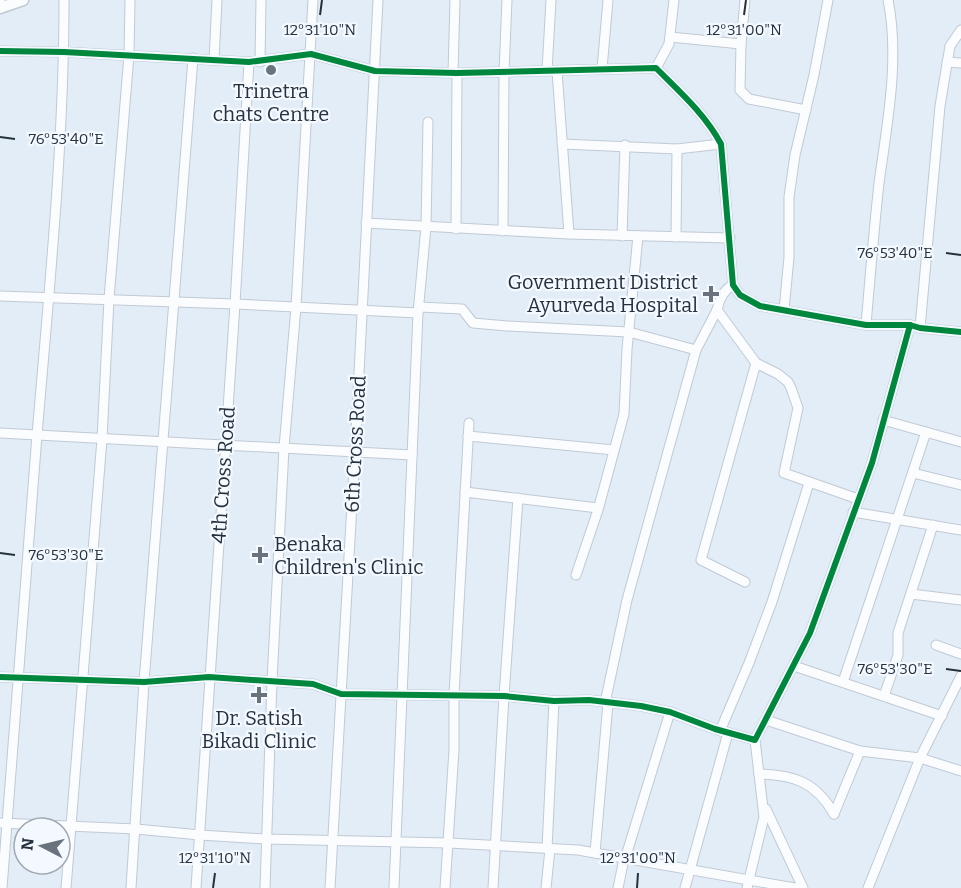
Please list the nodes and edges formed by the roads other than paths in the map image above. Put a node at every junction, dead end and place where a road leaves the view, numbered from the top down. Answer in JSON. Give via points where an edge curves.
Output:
{"nodes":[{"id":1,"x":23,"y":0,"type":"edge"},
{"id":2,"x":64,"y":0,"type":"edge"},
{"id":3,"x":130,"y":0,"type":"edge"},
{"id":4,"x":217,"y":0,"type":"edge"},
{"id":5,"x":261,"y":0,"type":"edge"},
{"id":6,"x":313,"y":0,"type":"edge"},
{"id":7,"x":378,"y":0,"type":"edge"},
{"id":8,"x":455,"y":0,"type":"edge"},
{"id":9,"x":507,"y":0,"type":"edge"},
{"id":10,"x":551,"y":0,"type":"edge"},
{"id":11,"x":608,"y":0,"type":"edge"},
{"id":12,"x":674,"y":0,"type":"edge"},
{"id":13,"x":745,"y":0,"type":"edge"},
{"id":14,"x":828,"y":0,"type":"edge"},
{"id":15,"x":888,"y":0,"type":"edge"},
{"id":16,"x":0,"y":9,"type":"edge"},
{"id":17,"x":961,"y":30,"type":"edge"},
{"id":18,"x":670,"y":36,"type":"junction"},
{"id":19,"x":741,"y":45,"type":"junction"},
{"id":20,"x":0,"y":51,"type":"edge"},
{"id":21,"x":64,"y":52,"type":"junction"},
{"id":22,"x":311,"y":54,"type":"junction"},
{"id":23,"x":129,"y":55,"type":"junction"},
{"id":24,"x":193,"y":58,"type":"junction"},
{"id":25,"x":214,"y":60,"type":"junction"},
{"id":26,"x":249,"y":62,"type":"junction"},
{"id":27,"x":260,"y":62,"type":"junction"},
{"id":28,"x":947,"y":62,"type":"junction"},
{"id":29,"x":961,"y":63,"type":"edge"},
{"id":30,"x":656,"y":68,"type":"junction"},
{"id":31,"x":602,"y":69,"type":"junction"},
{"id":32,"x":375,"y":71,"type":"junction"},
{"id":33,"x":552,"y":71,"type":"junction"},
{"id":34,"x":504,"y":72,"type":"junction"},
{"id":35,"x":455,"y":73,"type":"junction"},
{"id":36,"x":806,"y":110,"type":"junction"},
{"id":37,"x":428,"y":122,"type":"dead end"},
{"id":38,"x":562,"y":144,"type":"junction"},
{"id":39,"x":721,"y":144,"type":"junction"},
{"id":40,"x":625,"y":145,"type":"junction"},
{"id":41,"x":677,"y":149,"type":"junction"},
{"id":42,"x":366,"y":224,"type":"junction"},
{"id":43,"x":426,"y":227,"type":"junction"},
{"id":44,"x":456,"y":229,"type":"junction"},
{"id":45,"x":503,"y":231,"type":"junction"},
{"id":46,"x":569,"y":234,"type":"junction"},
{"id":47,"x":622,"y":236,"type":"junction"},
{"id":48,"x":638,"y":236,"type":"junction"},
{"id":49,"x":676,"y":237,"type":"junction"},
{"id":50,"x":730,"y":238,"type":"junction"},
{"id":51,"x":733,"y":285,"type":"junction"},
{"id":52,"x":0,"y":296,"type":"edge"},
{"id":53,"x":49,"y":297,"type":"junction"},
{"id":54,"x":110,"y":299,"type":"junction"},
{"id":55,"x":173,"y":302,"type":"junction"},
{"id":56,"x":235,"y":304,"type":"junction"},
{"id":57,"x":296,"y":307,"type":"junction"},
{"id":58,"x":419,"y":310,"type":"junction"},
{"id":59,"x":717,"y":310,"type":"junction"},
{"id":60,"x":784,"y":310,"type":"junction"},
{"id":61,"x":361,"y":312,"type":"junction"},
{"id":62,"x":866,"y":325,"type":"junction"},
{"id":63,"x":910,"y":325,"type":"junction"},
{"id":64,"x":920,"y":328,"type":"junction"},
{"id":65,"x":629,"y":332,"type":"junction"},
{"id":66,"x":961,"y":332,"type":"edge"},
{"id":67,"x":696,"y":350,"type":"junction"},
{"id":68,"x":756,"y":363,"type":"junction"},
{"id":69,"x":883,"y":420,"type":"junction"},
{"id":70,"x":469,"y":423,"type":"dead end"},
{"id":71,"x":926,"y":432,"type":"junction"},
{"id":72,"x":0,"y":433,"type":"edge"},
{"id":73,"x":37,"y":436,"type":"junction"},
{"id":74,"x":468,"y":436,"type":"junction"},
{"id":75,"x":102,"y":440,"type":"junction"},
{"id":76,"x":163,"y":442,"type":"junction"},
{"id":77,"x":961,"y":442,"type":"edge"},
{"id":78,"x":225,"y":445,"type":"junction"},
{"id":79,"x":284,"y":448,"type":"junction"},
{"id":80,"x":614,"y":450,"type":"junction"},
{"id":81,"x":355,"y":452,"type":"junction"},
{"id":82,"x":412,"y":455,"type":"junction"},
{"id":83,"x":913,"y":473,"type":"junction"},
{"id":84,"x":809,"y":483,"type":"junction"},
{"id":85,"x":961,"y":485,"type":"edge"},
{"id":86,"x":465,"y":492,"type":"junction"},
{"id":87,"x":518,"y":498,"type":"junction"},
{"id":88,"x":858,"y":499,"type":"junction"},
{"id":89,"x":598,"y":508,"type":"junction"},
{"id":90,"x":853,"y":512,"type":"junction"},
{"id":91,"x":897,"y":519,"type":"junction"},
{"id":92,"x":933,"y":525,"type":"junction"},
{"id":93,"x":961,"y":530,"type":"edge"},
{"id":94,"x":576,"y":576,"type":"dead end"},
{"id":95,"x":745,"y":582,"type":"dead end"},
{"id":96,"x":911,"y":594,"type":"junction"},
{"id":97,"x":961,"y":600,"type":"edge"},
{"id":98,"x":936,"y":645,"type":"dead end"},
{"id":99,"x":961,"y":654,"type":"edge"},
{"id":100,"x":794,"y":666,"type":"junction"},
{"id":101,"x":961,"y":676,"type":"edge"},
{"id":102,"x":0,"y":677,"type":"edge"},
{"id":103,"x":17,"y":677,"type":"junction"},
{"id":104,"x":209,"y":678,"type":"junction"},
{"id":105,"x":82,"y":680,"type":"junction"},
{"id":106,"x":272,"y":681,"type":"junction"},
{"id":107,"x":144,"y":682,"type":"junction"},
{"id":108,"x":843,"y":682,"type":"junction"},
{"id":109,"x":341,"y":694,"type":"junction"},
{"id":110,"x":402,"y":695,"type":"junction"},
{"id":111,"x":454,"y":695,"type":"junction"},
{"id":112,"x":504,"y":696,"type":"junction"},
{"id":113,"x":884,"y":696,"type":"junction"},
{"id":114,"x":554,"y":700,"type":"junction"},
{"id":115,"x":607,"y":703,"type":"junction"},
{"id":116,"x":670,"y":712,"type":"junction"},
{"id":117,"x":942,"y":716,"type":"junction"},
{"id":118,"x":766,"y":720,"type":"junction"},
{"id":119,"x":724,"y":731,"type":"junction"},
{"id":120,"x":755,"y":740,"type":"junction"},
{"id":121,"x":860,"y":751,"type":"junction"},
{"id":122,"x":920,"y":758,"type":"junction"},
{"id":123,"x":961,"y":771,"type":"edge"},
{"id":124,"x":759,"y":774,"type":"junction"},
{"id":125,"x":762,"y":801,"type":"junction"},
{"id":126,"x":72,"y":816,"type":"edge"},
{"id":127,"x":4,"y":823,"type":"edge"},
{"id":128,"x":72,"y":826,"type":"edge"},
{"id":129,"x":136,"y":829,"type":"junction"},
{"id":130,"x":200,"y":835,"type":"junction"},
{"id":131,"x":265,"y":838,"type":"junction"},
{"id":132,"x":334,"y":840,"type":"junction"},
{"id":133,"x":397,"y":842,"type":"junction"},
{"id":134,"x":448,"y":843,"type":"junction"},
{"id":135,"x":496,"y":846,"type":"junction"},
{"id":136,"x":548,"y":849,"type":"junction"},
{"id":137,"x":595,"y":853,"type":"junction"},
{"id":138,"x":624,"y":859,"type":"junction"},
{"id":139,"x":690,"y":870,"type":"junction"},
{"id":140,"x":748,"y":883,"type":"edge"},
{"id":141,"x":2,"y":888,"type":"edge"},
{"id":142,"x":131,"y":888,"type":"edge"},
{"id":143,"x":196,"y":888,"type":"edge"},
{"id":144,"x":265,"y":888,"type":"edge"},
{"id":145,"x":330,"y":888,"type":"edge"},
{"id":146,"x":394,"y":888,"type":"edge"},
{"id":147,"x":445,"y":888,"type":"edge"},
{"id":148,"x":494,"y":888,"type":"edge"},
{"id":149,"x":546,"y":888,"type":"edge"},
{"id":150,"x":618,"y":888,"type":"edge"},
{"id":151,"x":685,"y":888,"type":"edge"},
{"id":152,"x":795,"y":888,"type":"edge"},
{"id":153,"x":803,"y":888,"type":"edge"},
{"id":154,"x":868,"y":888,"type":"edge"}],
"edges":[{"from":1,"to":16,"type":"main road"},
{"from":2,"to":21,"type":"street"},
{"from":3,"to":23,"type":"street"},
{"from":4,"to":25,"type":"street"},
{"from":5,"to":27,"type":"street"},
{"from":6,"to":22,"type":"street"},
{"from":7,"to":32,"type":"street","name":"6th Cross Road"},
{"from":8,"to":35,"type":"street"},
{"from":9,"to":34,"type":"street"},
{"from":10,"to":33,"type":"street"},
{"from":11,"to":31,"type":"street"},
{"from":12,"to":18,"type":"street"},
{"from":13,"to":19,"type":"street"},
{"from":14,"to":36,"type":"street"},
{"from":15,"to":62,"type":"street","via":[[892,32],[889,102]]},
{"from":17,"to":28,"type":"street","via":[[950,46]]},
{"from":18,"to":19,"type":"street"},
{"from":18,"to":30,"type":"street"},
{"from":19,"to":36,"type":"street","via":[[743,94],[749,99]]},
{"from":20,"to":21,"type":"street"},
{"from":21,"to":23,"type":"street"},
{"from":21,"to":53,"type":"street"},
{"from":22,"to":27,"type":"street"},
{"from":22,"to":32,"type":"street"},
{"from":22,"to":57,"type":"street"},
{"from":23,"to":24,"type":"street"},
{"from":23,"to":54,"type":"street"},
{"from":24,"to":25,"type":"street"},
{"from":24,"to":55,"type":"street"},
{"from":25,"to":26,"type":"street"},
{"from":26,"to":27,"type":"street"},
{"from":26,"to":56,"type":"street","name":"4th Cross Road"},
{"from":28,"to":29,"type":"street"},
{"from":28,"to":64,"type":"street"},
{"from":30,"to":31,"type":"street"},
{"from":30,"to":39,"type":"street","via":[[699,112]]},
{"from":31,"to":33,"type":"street"},
{"from":32,"to":35,"type":"street"},
{"from":32,"to":42,"type":"street","name":"6th Cross Road"},
{"from":33,"to":34,"type":"street"},
{"from":33,"to":38,"type":"street"},
{"from":34,"to":35,"type":"street"},
{"from":34,"to":45,"type":"street"},
{"from":35,"to":44,"type":"street"},
{"from":36,"to":60,"type":"street","via":[[789,197]]},
{"from":37,"to":43,"type":"street"},
{"from":38,"to":40,"type":"street"},
{"from":38,"to":46,"type":"street"},
{"from":39,"to":41,"type":"street"},
{"from":39,"to":50,"type":"street"},
{"from":40,"to":41,"type":"street"},
{"from":40,"to":47,"type":"street"},
{"from":41,"to":49,"type":"street"},
{"from":42,"to":43,"type":"street"},
{"from":42,"to":61,"type":"street","name":"6th Cross Road"},
{"from":43,"to":44,"type":"street"},
{"from":43,"to":58,"type":"street"},
{"from":44,"to":45,"type":"street"},
{"from":45,"to":46,"type":"street"},
{"from":46,"to":47,"type":"street"},
{"from":47,"to":48,"type":"street"},
{"from":48,"to":49,"type":"street"},
{"from":48,"to":65,"type":"street"},
{"from":49,"to":50,"type":"street"},
{"from":50,"to":51,"type":"street"},
{"from":51,"to":59,"type":"street","via":[[719,299]]},
{"from":51,"to":60,"type":"street","via":[[740,295],[760,306]]},
{"from":52,"to":53,"type":"street"},
{"from":53,"to":54,"type":"street"},
{"from":53,"to":73,"type":"street"},
{"from":54,"to":55,"type":"street"},
{"from":54,"to":75,"type":"street"},
{"from":55,"to":56,"type":"street"},
{"from":55,"to":76,"type":"street"},
{"from":56,"to":57,"type":"street"},
{"from":56,"to":78,"type":"street","name":"4th Cross Road"},
{"from":57,"to":61,"type":"street"},
{"from":57,"to":79,"type":"street"},
{"from":58,"to":61,"type":"street"},
{"from":58,"to":65,"type":"street","via":[[462,309],[473,323]]},
{"from":58,"to":82,"type":"street"},
{"from":59,"to":67,"type":"street"},
{"from":59,"to":68,"type":"street"},
{"from":60,"to":62,"type":"street"},
{"from":61,"to":81,"type":"street","name":"6th Cross Road"},
{"from":62,"to":63,"type":"street"},
{"from":63,"to":64,"type":"street"},
{"from":63,"to":69,"type":"street"},
{"from":64,"to":66,"type":"street"},
{"from":65,"to":67,"type":"street"},
{"from":65,"to":80,"type":"street","via":[[624,414]]},
{"from":67,"to":115,"type":"street","via":[[627,600]]},
{"from":68,"to":84,"type":"street","via":[[778,374],[791,388],[798,408],[784,473]]},
{"from":68,"to":95,"type":"street","via":[[701,560]]},
{"from":69,"to":71,"type":"street"},
{"from":69,"to":88,"type":"street"},
{"from":70,"to":74,"type":"street"},
{"from":71,"to":77,"type":"street"},
{"from":71,"to":83,"type":"street"},
{"from":72,"to":73,"type":"street"},
{"from":73,"to":75,"type":"street"},
{"from":73,"to":103,"type":"street"},
{"from":74,"to":80,"type":"street"},
{"from":74,"to":86,"type":"street"},
{"from":75,"to":76,"type":"street"},
{"from":75,"to":105,"type":"street"},
{"from":76,"to":78,"type":"street"},
{"from":76,"to":107,"type":"street"},
{"from":78,"to":79,"type":"street"},
{"from":78,"to":104,"type":"street","name":"4th Cross Road"},
{"from":79,"to":81,"type":"street"},
{"from":79,"to":106,"type":"street"},
{"from":80,"to":89,"type":"street"},
{"from":81,"to":82,"type":"street"},
{"from":81,"to":109,"type":"street","name":"6th Cross Road"},
{"from":82,"to":110,"type":"street"},
{"from":83,"to":85,"type":"street"},
{"from":83,"to":91,"type":"street"},
{"from":84,"to":88,"type":"street"},
{"from":84,"to":119,"type":"street","via":[[772,602]]},
{"from":86,"to":87,"type":"street"},
{"from":86,"to":111,"type":"street"},
{"from":87,"to":89,"type":"street"},
{"from":87,"to":112,"type":"street"},
{"from":88,"to":90,"type":"street"},
{"from":89,"to":94,"type":"street"},
{"from":90,"to":91,"type":"street"},
{"from":90,"to":100,"type":"street","via":[[810,633]]},
{"from":91,"to":92,"type":"street"},
{"from":91,"to":108,"type":"street"},
{"from":92,"to":93,"type":"street"},
{"from":92,"to":96,"type":"street"},
{"from":96,"to":97,"type":"street"},
{"from":96,"to":113,"type":"street","via":[[898,633],[898,655]]},
{"from":98,"to":99,"type":"street"},
{"from":100,"to":108,"type":"street"},
{"from":100,"to":118,"type":"street"},
{"from":101,"to":117,"type":"street"},
{"from":102,"to":103,"type":"street"},
{"from":103,"to":105,"type":"street"},
{"from":103,"to":127,"type":"street"},
{"from":104,"to":106,"type":"street"},
{"from":104,"to":107,"type":"street"},
{"from":104,"to":130,"type":"street","name":"4th Cross Road"},
{"from":105,"to":107,"type":"street"},
{"from":105,"to":126,"type":"street"},
{"from":106,"to":109,"type":"street","via":[[313,684]]},
{"from":106,"to":131,"type":"street"},
{"from":107,"to":129,"type":"street"},
{"from":108,"to":113,"type":"street"},
{"from":109,"to":110,"type":"street"},
{"from":109,"to":132,"type":"street","name":"6th Cross Road"},
{"from":110,"to":111,"type":"street"},
{"from":110,"to":133,"type":"street"},
{"from":111,"to":112,"type":"street"},
{"from":111,"to":134,"type":"street"},
{"from":112,"to":114,"type":"street"},
{"from":112,"to":135,"type":"street"},
{"from":113,"to":117,"type":"street"},
{"from":114,"to":115,"type":"street"},
{"from":114,"to":136,"type":"street"},
{"from":115,"to":116,"type":"street"},
{"from":115,"to":137,"type":"street"},
{"from":116,"to":119,"type":"street"},
{"from":116,"to":138,"type":"street"},
{"from":117,"to":122,"type":"street"},
{"from":118,"to":120,"type":"street"},
{"from":118,"to":121,"type":"street"},
{"from":119,"to":120,"type":"street"},
{"from":119,"to":139,"type":"street"},
{"from":120,"to":124,"type":"street"},
{"from":121,"to":122,"type":"street"},
{"from":121,"to":124,"type":"street","via":[[834,814],[814,788],[782,774]]},
{"from":122,"to":123,"type":"street"},
{"from":122,"to":154,"type":"street"},
{"from":124,"to":125,"type":"street"},
{"from":125,"to":140,"type":"street","via":[[764,816]]},
{"from":125,"to":153,"type":"street"},
{"from":127,"to":141,"type":"street"},
{"from":128,"to":129,"type":"street"},
{"from":129,"to":130,"type":"street"},
{"from":129,"to":142,"type":"street"},
{"from":130,"to":131,"type":"street"},
{"from":130,"to":143,"type":"street","name":"4th Cross Road"},
{"from":131,"to":132,"type":"street"},
{"from":131,"to":144,"type":"street"},
{"from":132,"to":133,"type":"street"},
{"from":132,"to":145,"type":"street","name":"6th Cross Road"},
{"from":133,"to":134,"type":"street"},
{"from":133,"to":146,"type":"street"},
{"from":134,"to":135,"type":"street"},
{"from":134,"to":147,"type":"street"},
{"from":135,"to":136,"type":"street"},
{"from":135,"to":148,"type":"street"},
{"from":136,"to":137,"type":"street"},
{"from":136,"to":149,"type":"street"},
{"from":137,"to":138,"type":"street"},
{"from":138,"to":139,"type":"street"},
{"from":138,"to":150,"type":"street"},
{"from":139,"to":140,"type":"street"},
{"from":139,"to":151,"type":"street"},
{"from":140,"to":152,"type":"street"}]}
